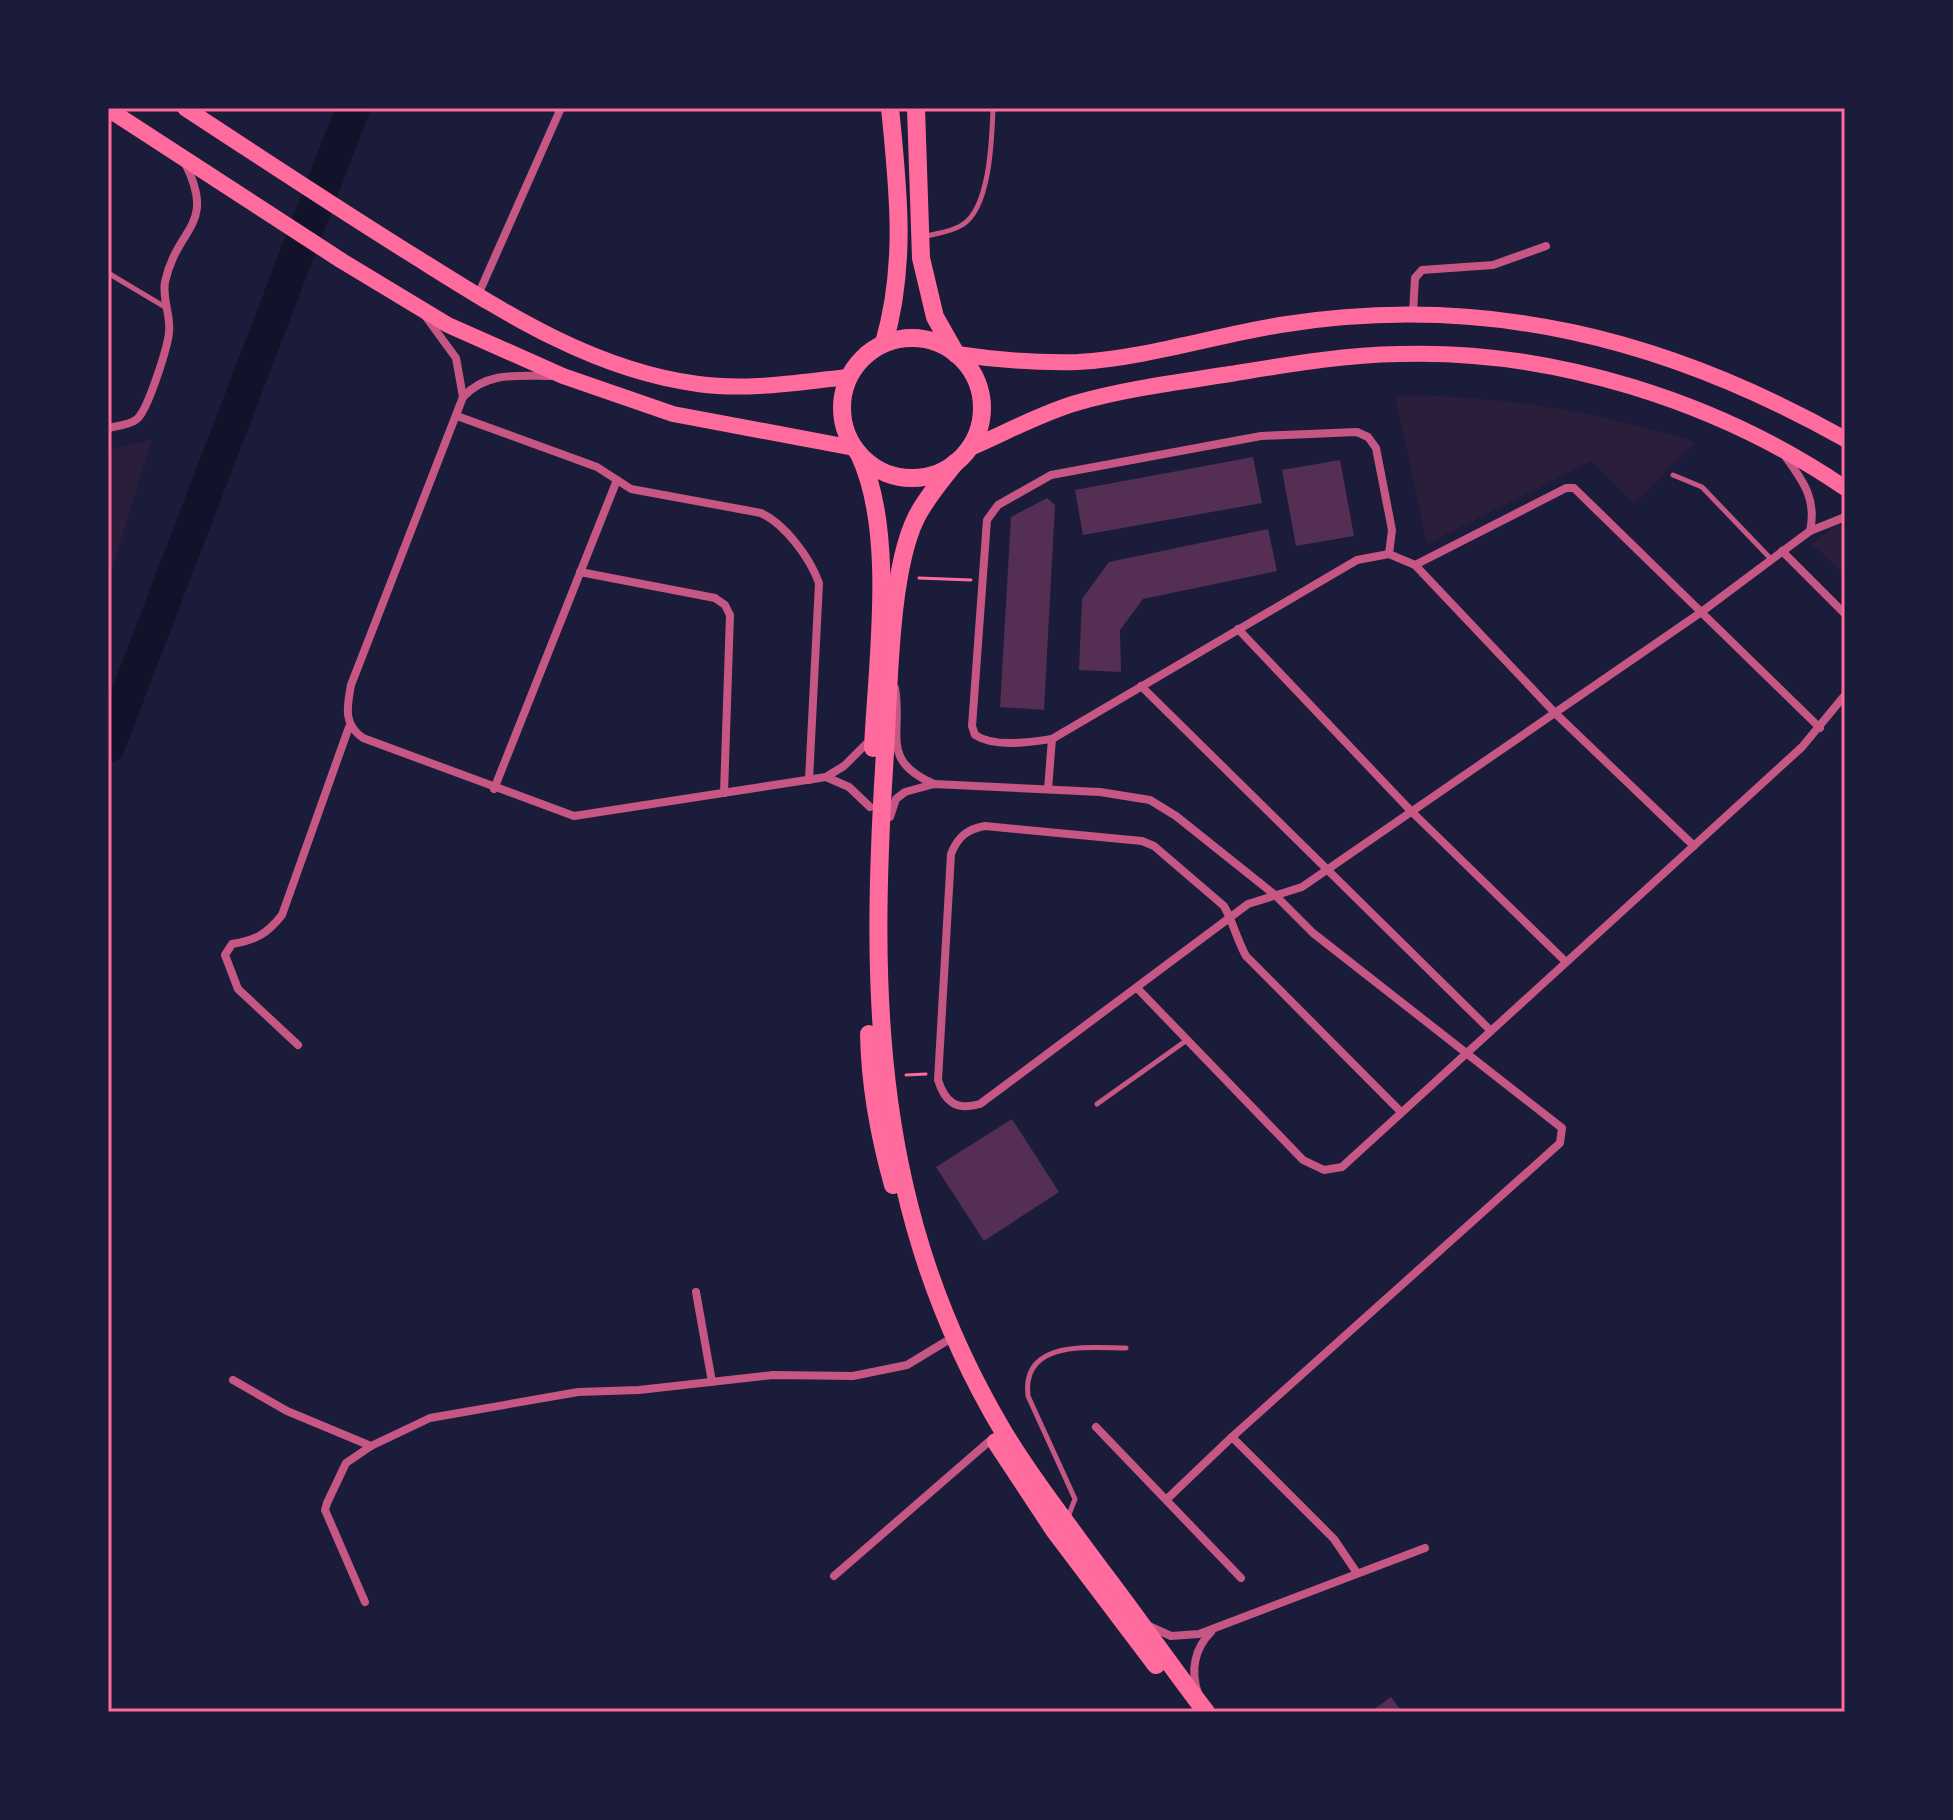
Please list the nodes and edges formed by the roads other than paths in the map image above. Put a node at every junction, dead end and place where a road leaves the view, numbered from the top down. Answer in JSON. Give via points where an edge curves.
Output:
{"nodes":[{"id":1,"x":185,"y":108,"type":"edge"},
{"id":2,"x":561,"y":108,"type":"edge"},
{"id":3,"x":890,"y":108,"type":"edge"},
{"id":4,"x":900,"y":108,"type":"edge"},
{"id":5,"x":993,"y":108,"type":"edge"},
{"id":6,"x":108,"y":109,"type":"edge"},
{"id":7,"x":918,"y":111,"type":"edge"},
{"id":8,"x":197,"y":113,"type":"edge"},
{"id":9,"x":181,"y":155,"type":"junction"},
{"id":10,"x":899,"y":178,"type":"junction"},
{"id":11,"x":920,"y":238,"type":"junction"},
{"id":12,"x":1546,"y":246,"type":"dead end"},
{"id":13,"x":108,"y":273,"type":"edge"},
{"id":14,"x":477,"y":296,"type":"junction"},
{"id":15,"x":417,"y":307,"type":"junction"},
{"id":16,"x":166,"y":308,"type":"junction"},
{"id":17,"x":1413,"y":313,"type":"junction"},
{"id":18,"x":884,"y":343,"type":"junction"},
{"id":19,"x":957,"y":354,"type":"junction"},
{"id":20,"x":563,"y":376,"type":"junction"},
{"id":21,"x":849,"y":377,"type":"junction"},
{"id":22,"x":463,"y":397,"type":"junction"},
{"id":23,"x":457,"y":416,"type":"junction"},
{"id":24,"x":108,"y":428,"type":"edge"},
{"id":25,"x":1845,"y":439,"type":"edge"},
{"id":26,"x":1778,"y":447,"type":"junction"},
{"id":27,"x":970,"y":448,"type":"junction"},
{"id":28,"x":857,"y":451,"type":"junction"},
{"id":29,"x":955,"y":463,"type":"junction"},
{"id":30,"x":1673,"y":475,"type":"dead end"},
{"id":31,"x":617,"y":480,"type":"junction"},
{"id":32,"x":1845,"y":488,"type":"edge"},
{"id":33,"x":1845,"y":517,"type":"edge"},
{"id":34,"x":1810,"y":531,"type":"junction"},
{"id":35,"x":1782,"y":551,"type":"junction"},
{"id":36,"x":1389,"y":554,"type":"junction"},
{"id":37,"x":1771,"y":559,"type":"junction"},
{"id":38,"x":1415,"y":565,"type":"junction"},
{"id":39,"x":580,"y":572,"type":"junction"},
{"id":40,"x":1700,"y":613,"type":"junction"},
{"id":41,"x":1845,"y":614,"type":"edge"},
{"id":42,"x":1238,"y":629,"type":"junction"},
{"id":43,"x":891,"y":663,"type":"junction"},
{"id":44,"x":1141,"y":686,"type":"junction"},
{"id":45,"x":1845,"y":695,"type":"edge"},
{"id":46,"x":1556,"y":714,"type":"junction"},
{"id":47,"x":349,"y":727,"type":"junction"},
{"id":48,"x":1820,"y":728,"type":"junction"},
{"id":49,"x":873,"y":737,"type":"junction"},
{"id":50,"x":1052,"y":739,"type":"junction"},
{"id":51,"x":826,"y":777,"type":"junction"},
{"id":52,"x":809,"y":780,"type":"junction"},
{"id":53,"x":934,"y":784,"type":"junction"},
{"id":54,"x":494,"y":789,"type":"junction"},
{"id":55,"x":1048,"y":789,"type":"junction"},
{"id":56,"x":724,"y":793,"type":"junction"},
{"id":57,"x":870,"y":807,"type":"junction"},
{"id":58,"x":1410,"y":810,"type":"junction"},
{"id":59,"x":1694,"y":846,"type":"junction"},
{"id":60,"x":878,"y":867,"type":"junction"},
{"id":61,"x":1325,"y":868,"type":"junction"},
{"id":62,"x":1275,"y":895,"type":"junction"},
{"id":63,"x":1230,"y":918,"type":"junction"},
{"id":64,"x":1566,"y":962,"type":"junction"},
{"id":65,"x":1138,"y":989,"type":"junction"},
{"id":66,"x":1491,"y":1031,"type":"junction"},
{"id":67,"x":1187,"y":1040,"type":"junction"},
{"id":68,"x":298,"y":1045,"type":"dead end"},
{"id":69,"x":1465,"y":1054,"type":"junction"},
{"id":70,"x":1097,"y":1104,"type":"dead end"},
{"id":71,"x":1401,"y":1112,"type":"junction"},
{"id":72,"x":696,"y":1292,"type":"dead end"},
{"id":73,"x":945,"y":1342,"type":"junction"},
{"id":74,"x":1126,"y":1348,"type":"dead end"},
{"id":75,"x":233,"y":1380,"type":"dead end"},
{"id":76,"x":712,"y":1382,"type":"junction"},
{"id":77,"x":1096,"y":1427,"type":"dead end"},
{"id":78,"x":1232,"y":1437,"type":"junction"},
{"id":79,"x":993,"y":1438,"type":"junction"},
{"id":80,"x":371,"y":1446,"type":"junction"},
{"id":81,"x":1167,"y":1499,"type":"junction"},
{"id":82,"x":1066,"y":1521,"type":"junction"},
{"id":83,"x":1425,"y":1548,"type":"dead end"},
{"id":84,"x":1357,"y":1573,"type":"junction"},
{"id":85,"x":834,"y":1576,"type":"dead end"},
{"id":86,"x":1241,"y":1578,"type":"dead end"},
{"id":87,"x":365,"y":1602,"type":"dead end"},
{"id":88,"x":1136,"y":1616,"type":"junction"},
{"id":89,"x":1215,"y":1628,"type":"junction"},
{"id":90,"x":1201,"y":1711,"type":"edge"}],
"edges":[{"from":1,"to":8,"type":"main road"},
{"from":2,"to":14,"type":"street"},
{"from":3,"to":10,"type":"highway"},
{"from":4,"to":10,"type":"highway"},
{"from":5,"to":11,"type":"lane","via":[[985,186],[974,214],[952,230]]},
{"from":6,"to":9,"type":"main road"},
{"from":7,"to":11,"type":"highway"},
{"from":8,"to":14,"type":"main road"},
{"from":9,"to":15,"type":"main road"},
{"from":9,"to":16,"type":"street","via":[[198,189],[198,213],[167,273]]},
{"from":10,"to":18,"type":"highway","via":[[901,236],[895,300]]},
{"from":11,"to":19,"type":"highway","via":[[926,289]]},
{"from":12,"to":17,"type":"street","via":[[1493,265],[1422,270],[1415,278]]},
{"from":13,"to":16,"type":"lane"},
{"from":14,"to":21,"type":"main road","via":[[539,333],[594,355],[695,383],[788,386]]},
{"from":15,"to":20,"type":"main road"},
{"from":15,"to":22,"type":"street","via":[[456,358]]},
{"from":16,"to":24,"type":"street","via":[[168,342],[141,414]]},
{"from":17,"to":19,"type":"main road","via":[[1282,325],[1079,361]]},
{"from":17,"to":25,"type":"main road","via":[[1553,327],[1680,360]]},
{"from":18,"to":19,"type":"highway","via":[[922,339]]},
{"from":18,"to":21,"type":"highway"},
{"from":19,"to":27,"type":"highway","via":[[979,389],[982,409]]},
{"from":20,"to":22,"type":"street","via":[[492,378]]},
{"from":20,"to":28,"type":"main road","via":[[673,414]]},
{"from":21,"to":28,"type":"highway","via":[[843,420]]},
{"from":22,"to":23,"type":"street"},
{"from":23,"to":31,"type":"street","via":[[597,467]]},
{"from":23,"to":47,"type":"street","via":[[351,685]]},
{"from":26,"to":27,"type":"main road","via":[[1724,421],[1561,369],[1401,353],[1212,377],[1077,403]]},
{"from":26,"to":32,"type":"main road"},
{"from":26,"to":34,"type":"street","via":[[1811,498]]},
{"from":27,"to":29,"type":"highway"},
{"from":28,"to":29,"type":"highway","via":[[895,476],[937,474]]},
{"from":28,"to":49,"type":"highway","via":[[871,480],[878,520]]},
{"from":29,"to":43,"type":"highway","via":[[916,519],[904,550]]},
{"from":30,"to":37,"type":"lane","via":[[1702,487]]},
{"from":31,"to":39,"type":"street"},
{"from":31,"to":52,"type":"street","via":[[631,489],[761,513],[813,567],[820,596]]},
{"from":33,"to":34,"type":"street"},
{"from":34,"to":35,"type":"street"},
{"from":35,"to":37,"type":"street"},
{"from":35,"to":41,"type":"street"},
{"from":36,"to":38,"type":"street"},
{"from":36,"to":42,"type":"street","via":[[1357,560]]},
{"from":36,"to":50,"type":"street","via":[[1392,530],[1376,448],[1357,432],[1261,436],[1051,475],[987,520],[973,731],[983,740]]},
{"from":37,"to":40,"type":"street"},
{"from":38,"to":40,"type":"street","via":[[1574,488]]},
{"from":38,"to":46,"type":"street"},
{"from":39,"to":54,"type":"street"},
{"from":39,"to":56,"type":"street","via":[[715,598],[725,605],[730,615]]},
{"from":40,"to":46,"type":"street"},
{"from":40,"to":48,"type":"street"},
{"from":42,"to":44,"type":"street"},
{"from":42,"to":58,"type":"street"},
{"from":43,"to":53,"type":"street","via":[[900,760],[915,776]]},
{"from":43,"to":60,"type":"highway"},
{"from":44,"to":50,"type":"street"},
{"from":44,"to":61,"type":"street"},
{"from":45,"to":48,"type":"street"},
{"from":46,"to":58,"type":"street"},
{"from":46,"to":59,"type":"street"},
{"from":47,"to":54,"type":"street","via":[[363,738]]},
{"from":47,"to":68,"type":"street","via":[[282,915],[269,932],[232,944],[225,955],[238,989]]},
{"from":48,"to":59,"type":"street"},
{"from":49,"to":51,"type":"street"},
{"from":49,"to":57,"type":"highway"},
{"from":50,"to":55,"type":"street"},
{"from":51,"to":52,"type":"street"},
{"from":51,"to":57,"type":"street","via":[[849,787]]},
{"from":52,"to":56,"type":"street"},
{"from":53,"to":55,"type":"street"},
{"from":53,"to":60,"type":"street","via":[[896,799]]},
{"from":54,"to":56,"type":"street","via":[[574,816]]},
{"from":55,"to":62,"type":"street","via":[[1150,800]]},
{"from":57,"to":73,"type":"highway","via":[[869,1068],[895,1193]]},
{"from":58,"to":61,"type":"street"},
{"from":58,"to":64,"type":"street"},
{"from":59,"to":64,"type":"street"},
{"from":60,"to":82,"type":"highway","via":[[880,1037],[907,1199],[960,1348],[1005,1434]]},
{"from":61,"to":62,"type":"street","via":[[1302,887]]},
{"from":61,"to":66,"type":"street"},
{"from":62,"to":63,"type":"street","via":[[1248,904]]},
{"from":62,"to":69,"type":"street","via":[[1313,933]]},
{"from":63,"to":65,"type":"street"},
{"from":63,"to":65,"type":"street","via":[[1224,906],[1142,841],[985,826],[962,836],[951,854],[938,1080],[952,1105],[980,1104]]},
{"from":63,"to":71,"type":"street","via":[[1246,956]]},
{"from":64,"to":66,"type":"street"},
{"from":65,"to":67,"type":"street"},
{"from":66,"to":69,"type":"street"},
{"from":67,"to":70,"type":"lane"},
{"from":67,"to":71,"type":"street","via":[[1303,1160],[1324,1170],[1342,1167]]},
{"from":69,"to":71,"type":"street"},
{"from":69,"to":78,"type":"street","via":[[1559,1124],[1564,1132],[1560,1143]]},
{"from":72,"to":76,"type":"street"},
{"from":73,"to":76,"type":"street","via":[[907,1365],[853,1376],[773,1375]]},
{"from":73,"to":79,"type":"highway"},
{"from":74,"to":82,"type":"lane","via":[[1061,1348],[1034,1366],[1026,1383],[1075,1499]]},
{"from":75,"to":80,"type":"street","via":[[287,1411]]},
{"from":76,"to":80,"type":"street","via":[[578,1392],[430,1418]]},
{"from":77,"to":81,"type":"street"},
{"from":78,"to":81,"type":"street"},
{"from":78,"to":84,"type":"street","via":[[1334,1539]]},
{"from":79,"to":85,"type":"street"},
{"from":79,"to":90,"type":"highway","via":[[1054,1530]]},
{"from":80,"to":87,"type":"street","via":[[346,1463],[325,1510]]},
{"from":81,"to":86,"type":"street"},
{"from":82,"to":88,"type":"highway"},
{"from":83,"to":84,"type":"street"},
{"from":84,"to":89,"type":"street"},
{"from":88,"to":89,"type":"street","via":[[1171,1636]]},
{"from":88,"to":90,"type":"highway"},
{"from":89,"to":90,"type":"street","via":[[1199,1646],[1195,1660]]}]}
